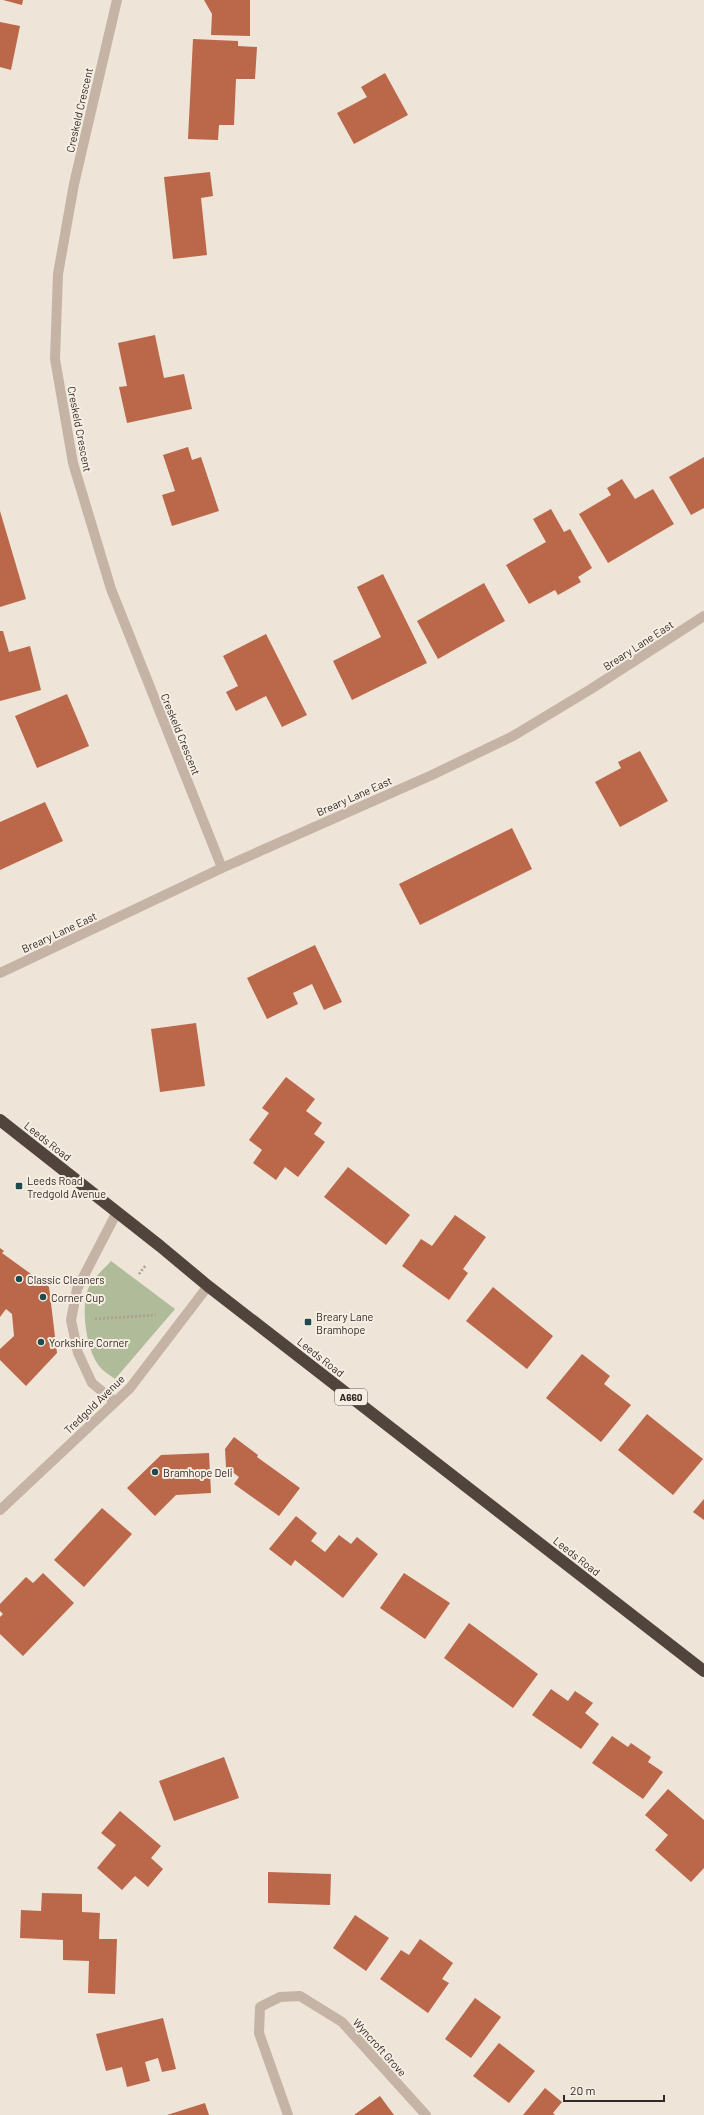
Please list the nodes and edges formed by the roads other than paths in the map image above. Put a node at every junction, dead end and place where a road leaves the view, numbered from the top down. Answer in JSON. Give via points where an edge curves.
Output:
{"nodes":[{"id":1,"x":117,"y":0,"type":"edge"},
{"id":2,"x":704,"y":616,"type":"edge"},
{"id":3,"x":222,"y":868,"type":"junction"},
{"id":4,"x":0,"y":973,"type":"edge"},
{"id":5,"x":0,"y":1120,"type":"edge"},
{"id":6,"x":117,"y":1212,"type":"junction"},
{"id":7,"x":208,"y":1286,"type":"junction"},
{"id":8,"x":115,"y":1402,"type":"junction"},
{"id":9,"x":0,"y":1510,"type":"edge"},
{"id":10,"x":704,"y":1671,"type":"edge"},
{"id":11,"x":288,"y":2115,"type":"edge"},
{"id":12,"x":426,"y":2115,"type":"edge"}],
"edges":[{"from":1,"to":3,"type":"street","name":"Creskeld Crescent","via":[[74,184],[58,274],[55,358],[73,463],[111,589]]},
{"from":2,"to":3,"type":"street","name":"Breary Lane East","via":[[591,690],[513,736],[432,775]]},
{"from":3,"to":4,"type":"street","name":"Breary Lane East"},
{"from":5,"to":6,"type":"highway","name":"Leeds Road","number":"A660"},
{"from":6,"to":7,"type":"highway","name":"Leeds Road","number":"A660"},
{"from":6,"to":8,"type":"street","via":[[77,1288],[71,1320],[78,1352],[92,1383]]},
{"from":7,"to":8,"type":"street","name":"Tredgold Avenue","via":[[130,1388]]},
{"from":7,"to":10,"type":"highway","name":"Leeds Road","number":"A660"},
{"from":8,"to":9,"type":"street","name":"Tredgold Avenue"},
{"from":11,"to":12,"type":"street","name":"Wyncroft Grove","via":[[259,2033],[260,2007],[280,1997],[300,1996],[342,2022]]}]}
